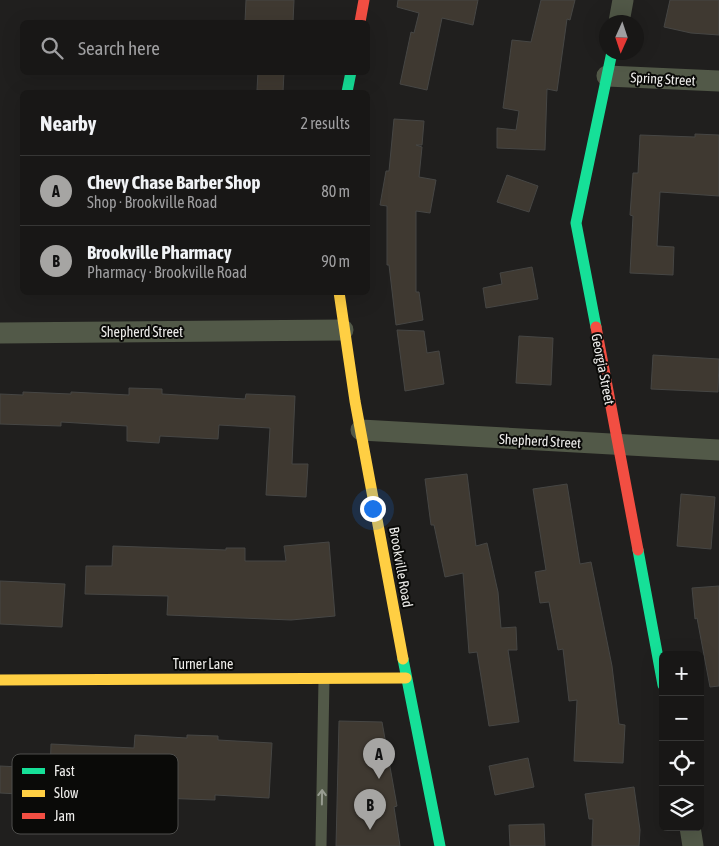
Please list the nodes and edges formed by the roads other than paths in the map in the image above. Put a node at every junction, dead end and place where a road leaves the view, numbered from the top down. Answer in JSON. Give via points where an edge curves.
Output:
{"nodes":[{"id":1,"x":364,"y":0,"type":"edge"},
{"id":2,"x":623,"y":0,"type":"edge"},
{"id":3,"x":620,"y":15,"type":"edge"},
{"id":4,"x":360,"y":20,"type":"edge"},
{"id":5,"x":610,"y":60,"type":"edge"},
{"id":6,"x":350,"y":75,"type":"edge"},
{"id":7,"x":607,"y":76,"type":"junction"},
{"id":8,"x":719,"y":81,"type":"edge"},
{"id":9,"x":347,"y":90,"type":"edge"},
{"id":10,"x":339,"y":295,"type":"edge"},
{"id":11,"x":343,"y":330,"type":"junction"},
{"id":12,"x":0,"y":333,"type":"edge"},
{"id":13,"x":360,"y":430,"type":"junction"},
{"id":14,"x":617,"y":445,"type":"junction"},
{"id":15,"x":719,"y":450,"type":"edge"},
{"id":16,"x":659,"y":664,"type":"edge"},
{"id":17,"x":406,"y":678,"type":"junction"},
{"id":18,"x":324,"y":679,"type":"junction"},
{"id":19,"x":0,"y":680,"type":"edge"},
{"id":20,"x":691,"y":831,"type":"edge"},
{"id":21,"x":321,"y":846,"type":"edge"},
{"id":22,"x":440,"y":846,"type":"edge"},
{"id":23,"x":693,"y":846,"type":"edge"}],
"edges":[{"from":1,"to":4,"type":"street"},
{"from":2,"to":3,"type":"street"},
{"from":5,"to":7,"type":"street","name":"Georgia Street"},
{"from":6,"to":9,"type":"street"},
{"from":7,"to":8,"type":"street","name":"Spring Street"},
{"from":7,"to":14,"type":"street","name":"Georgia Street","via":[[576,223]]},
{"from":10,"to":11,"type":"street","name":"Brookville Road"},
{"from":11,"to":12,"type":"street","name":"Shepherd Street"},
{"from":11,"to":13,"type":"street","name":"Brookville Road"},
{"from":13,"to":14,"type":"street","name":"Shepherd Street"},
{"from":13,"to":17,"type":"street","name":"Brookville Road"},
{"from":14,"to":15,"type":"street","name":"Shepherd Street"},
{"from":14,"to":16,"type":"street","name":"Georgia Street"},
{"from":17,"to":18,"type":"street","name":"Turner Lane"},
{"from":17,"to":22,"type":"street","name":"Brookville Road"},
{"from":18,"to":19,"type":"street","name":"Turner Lane"},
{"from":21,"to":18,"type":"lane","one_way":true},
{"from":20,"to":23,"type":"street"}]}
